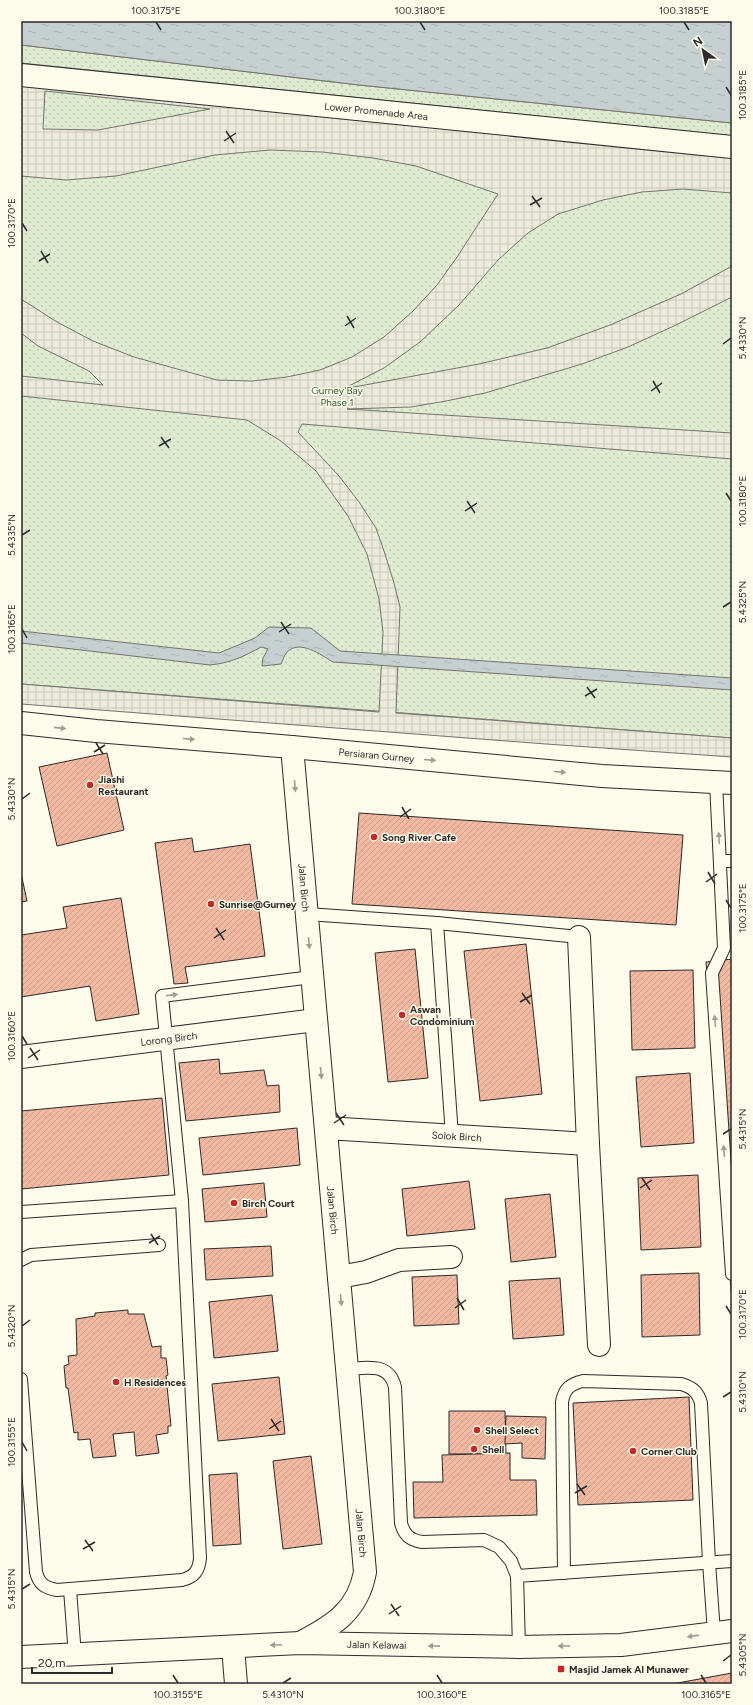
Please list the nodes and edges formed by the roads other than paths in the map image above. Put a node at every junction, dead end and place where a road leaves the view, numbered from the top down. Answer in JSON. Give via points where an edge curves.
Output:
{"nodes":[{"id":1,"x":21,"y":75,"type":"edge"},
{"id":2,"x":732,"y":147,"type":"edge"},
{"id":3,"x":21,"y":724,"type":"edge"},
{"id":4,"x":292,"y":747,"type":"junction"},
{"id":5,"x":724,"y":783,"type":"edge"},
{"id":6,"x":726,"y":861,"type":"edge"},
{"id":7,"x":307,"y":914,"type":"junction"},
{"id":8,"x":437,"y":923,"type":"junction"},
{"id":9,"x":580,"y":937,"type":"joint"},
{"id":10,"x":728,"y":947,"type":"edge"},
{"id":11,"x":312,"y":977,"type":"junction"},
{"id":12,"x":316,"y":1020,"type":"junction"},
{"id":13,"x":166,"y":1040,"type":"junction"},
{"id":14,"x":21,"y":1057,"type":"edge"},
{"id":15,"x":326,"y":1128,"type":"junction"},
{"id":16,"x":452,"y":1136,"type":"junction"},
{"id":17,"x":588,"y":1144,"type":"junction"},
{"id":18,"x":182,"y":1201,"type":"junction"},
{"id":19,"x":21,"y":1212,"type":"edge"},
{"id":20,"x":159,"y":1245,"type":"dead end"},
{"id":21,"x":451,"y":1257,"type":"dead end"},
{"id":22,"x":21,"y":1260,"type":"edge"},
{"id":23,"x":732,"y":1274,"type":"edge"},
{"id":24,"x":339,"y":1277,"type":"junction"},
{"id":25,"x":599,"y":1345,"type":"dead end"},
{"id":26,"x":347,"y":1369,"type":"junction"},
{"id":27,"x":21,"y":1379,"type":"edge"},
{"id":28,"x":732,"y":1561,"type":"edge"},
{"id":29,"x":709,"y":1562,"type":"junction"},
{"id":30,"x":564,"y":1573,"type":"junction"},
{"id":31,"x":517,"y":1576,"type":"junction"},
{"id":32,"x":70,"y":1589,"type":"junction"},
{"id":33,"x":723,"y":1632,"type":"edge"},
{"id":34,"x":300,"y":1643,"type":"junction"},
{"id":35,"x":233,"y":1647,"type":"junction"},
{"id":36,"x":519,"y":1647,"type":"junction"},
{"id":37,"x":75,"y":1656,"type":"junction"},
{"id":38,"x":21,"y":1657,"type":"edge"},
{"id":39,"x":236,"y":1684,"type":"edge"}],
"edges":[{"from":1,"to":2,"type":"street","name":"Lower Promenade Area"},
{"from":3,"to":4,"type":"street","name":"Persiaran Gurney","one_way":true},
{"from":4,"to":5,"type":"street","name":"Persiaran Gurney","one_way":true,"via":[[602,776]]},
{"from":4,"to":7,"type":"street","name":"Jalan Birch","one_way":true},
{"from":6,"to":5,"type":"lane","one_way":true},
{"from":6,"to":10,"type":"lane"},
{"from":7,"to":8,"type":"lane"},
{"from":7,"to":11,"type":"street","name":"Jalan Birch","one_way":true},
{"from":8,"to":9,"type":"lane"},
{"from":8,"to":16,"type":"lane"},
{"from":9,"to":17,"type":"street"},
{"from":23,"to":10,"type":"lane","one_way":true,"via":[[712,973]]},
{"from":11,"to":12,"type":"street","name":"Jalan Birch"},
{"from":13,"to":11,"type":"lane","one_way":true,"via":[[162,996]]},
{"from":12,"to":13,"type":"street","name":"Lorong Birch"},
{"from":12,"to":15,"type":"street","name":"Jalan Birch","one_way":true},
{"from":13,"to":14,"type":"street","name":"Lorong Birch"},
{"from":13,"to":18,"type":"lane"},
{"from":15,"to":16,"type":"street","name":"Solok Birch"},
{"from":15,"to":24,"type":"street","name":"Jalan Birch"},
{"from":16,"to":17,"type":"street","name":"Solok Birch"},
{"from":17,"to":25,"type":"street"},
{"from":18,"to":19,"type":"lane"},
{"from":18,"to":32,"type":"lane","via":[[199,1566],[190,1578],[182,1580]]},
{"from":20,"to":22,"type":"lane","via":[[32,1255]]},
{"from":21,"to":24,"type":"street","via":[[399,1260],[366,1272]]},
{"from":24,"to":26,"type":"street","name":"Jalan Birch","one_way":true},
{"from":26,"to":31,"type":"lane","via":[[382,1369],[394,1379],[403,1531],[414,1541],[422,1542],[484,1540],[499,1547],[511,1561]]},
{"from":26,"to":34,"type":"street","name":"Jalan Birch","via":[[365,1572],[358,1596],[348,1611],[323,1631]]},
{"from":27,"to":32,"type":"lane","via":[[36,1572],[42,1586],[57,1590]]},
{"from":28,"to":29,"type":"lane"},
{"from":29,"to":30,"type":"lane"},
{"from":29,"to":30,"type":"lane","via":[[699,1396],[689,1386],[681,1384],[583,1381],[568,1387],[563,1394],[562,1402]]},
{"from":29,"to":33,"type":"lane"},
{"from":30,"to":31,"type":"lane"},
{"from":31,"to":36,"type":"lane"},
{"from":32,"to":37,"type":"lane"},
{"from":33,"to":36,"type":"street","name":"Jalan Kelawai","one_way":true,"via":[[621,1645]]},
{"from":34,"to":35,"type":"street","name":"Jalan Kelawai","one_way":true},
{"from":36,"to":34,"type":"street","name":"Jalan Kelawai","one_way":true},
{"from":35,"to":37,"type":"street","name":"Jalan Kelawai"},
{"from":35,"to":39,"type":"street"},
{"from":37,"to":38,"type":"street","name":"Jalan Kelawai"}]}
